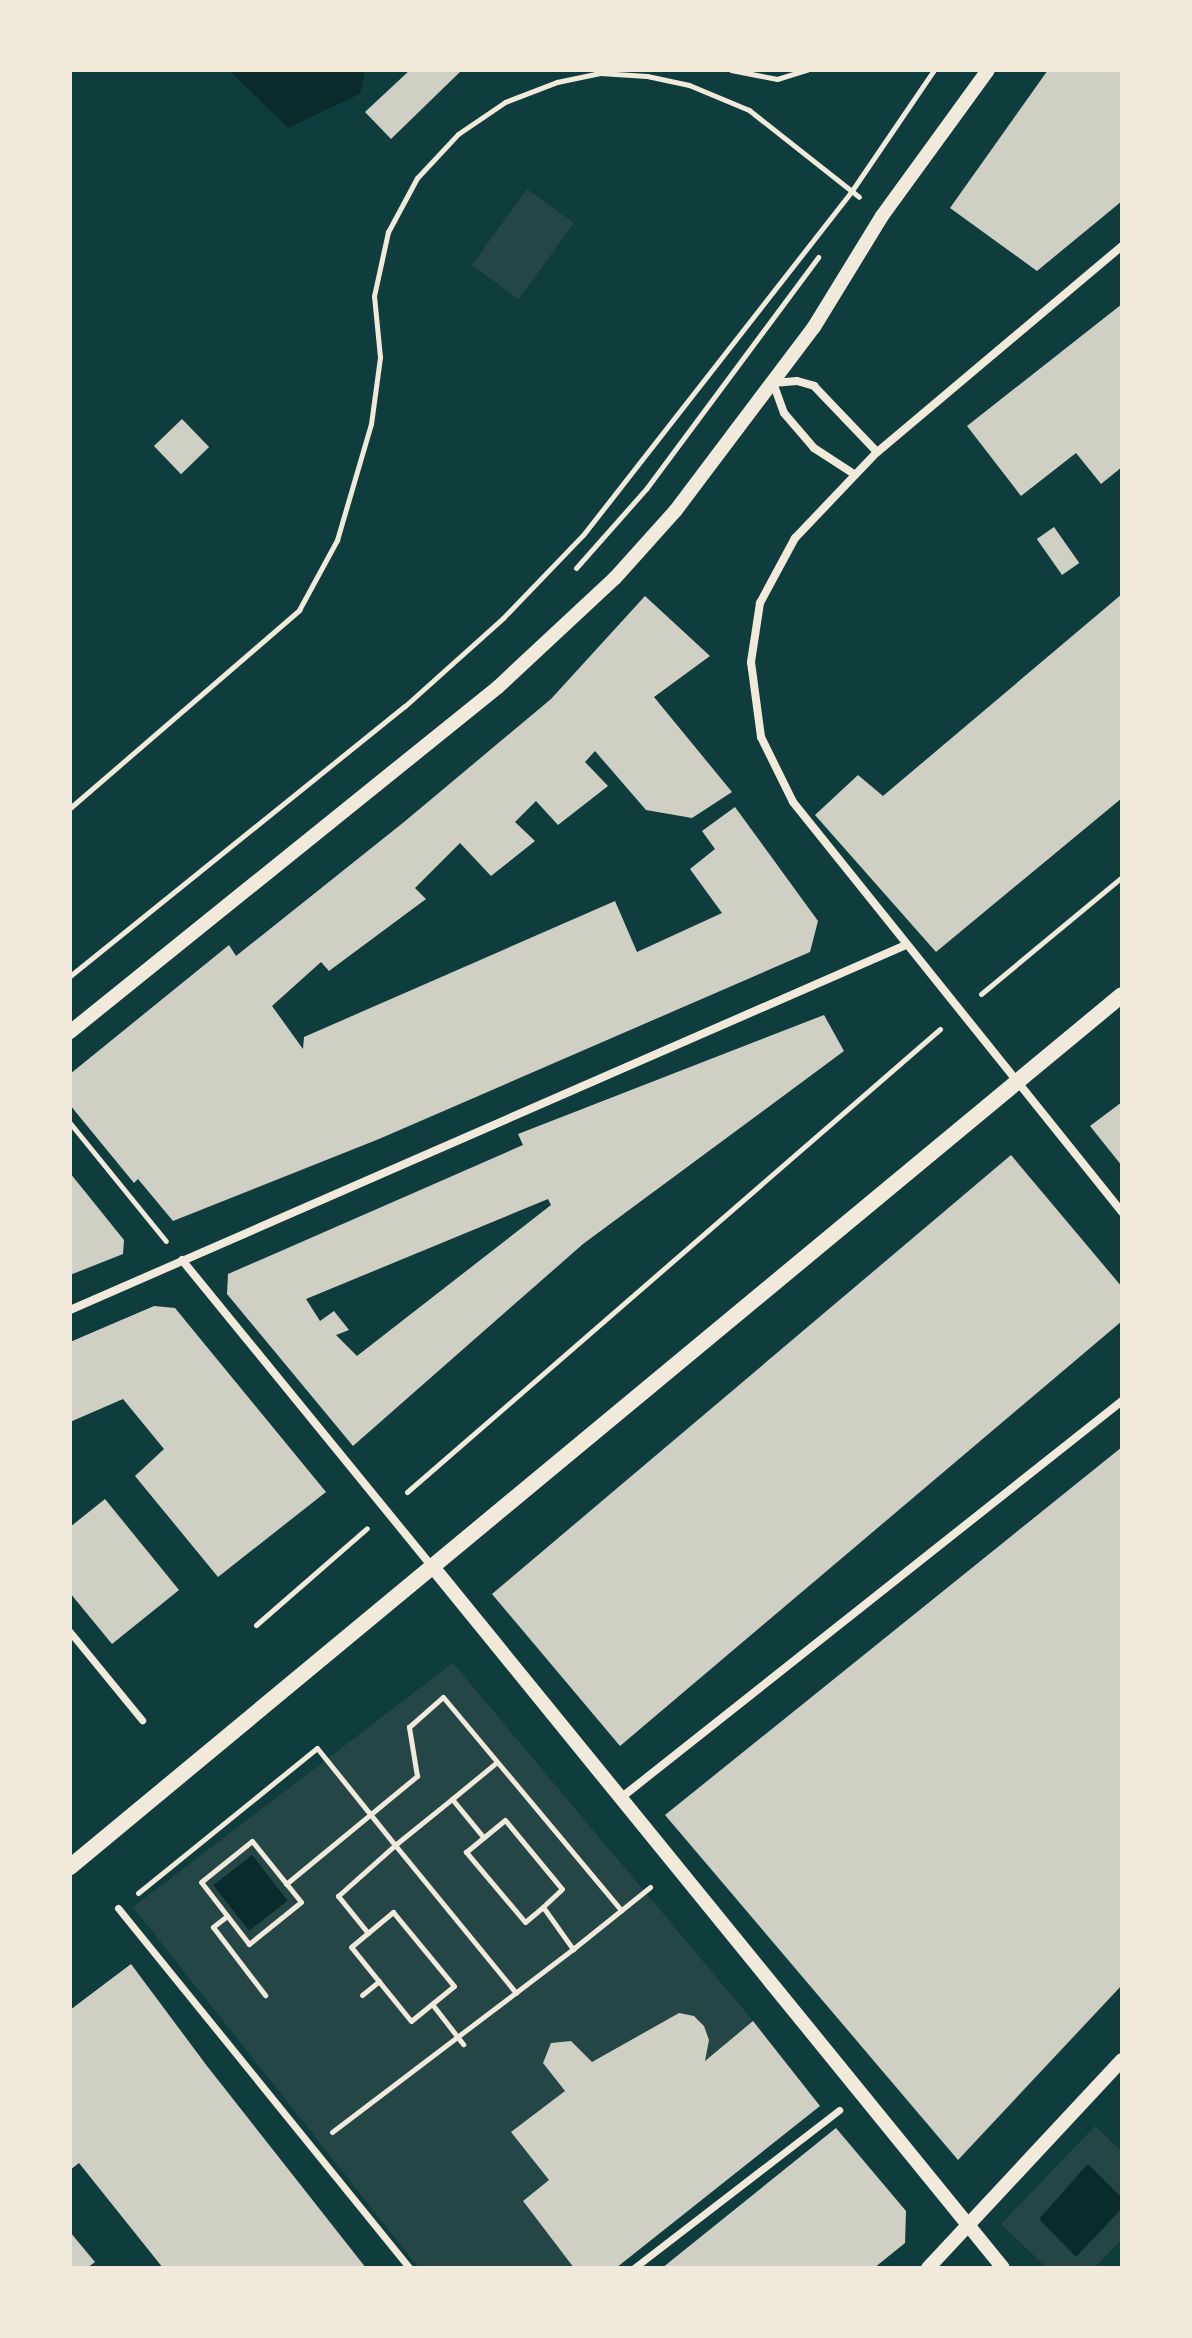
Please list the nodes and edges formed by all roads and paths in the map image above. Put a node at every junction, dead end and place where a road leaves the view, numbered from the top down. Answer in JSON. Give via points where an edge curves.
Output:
{"nodes":[{"id":1,"x":731,"y":70,"type":"edge"},
{"id":2,"x":807,"y":70,"type":"edge"},
{"id":3,"x":934,"y":70,"type":"edge"},
{"id":4,"x":988,"y":70,"type":"edge"},
{"id":5,"x":870,"y":187,"type":"dead end"},
{"id":6,"x":851,"y":192,"type":"junction"},
{"id":7,"x":861,"y":199,"type":"junction"},
{"id":8,"x":852,"y":212,"type":"dead end"},
{"id":9,"x":882,"y":216,"type":"junction"},
{"id":10,"x":1122,"y":246,"type":"edge"},
{"id":11,"x":824,"y":249,"type":"dead end"},
{"id":12,"x":773,"y":383,"type":"junction"},
{"id":13,"x":877,"y":452,"type":"junction"},
{"id":14,"x":854,"y":474,"type":"junction"},
{"id":15,"x":572,"y":573,"type":"dead end"},
{"id":16,"x":70,"y":808,"type":"edge"},
{"id":17,"x":1122,"y":877,"type":"edge"},
{"id":18,"x":906,"y":945,"type":"junction"},
{"id":19,"x":70,"y":976,"type":"edge"},
{"id":20,"x":1122,"y":995,"type":"edge"},
{"id":21,"x":961,"y":1010,"type":"junction"},
{"id":22,"x":70,"y":1032,"type":"edge"},
{"id":23,"x":1017,"y":1082,"type":"junction"},
{"id":24,"x":70,"y":1123,"type":"edge"},
{"id":25,"x":1122,"y":1212,"type":"edge"},
{"id":26,"x":182,"y":1260,"type":"junction"},
{"id":27,"x":70,"y":1310,"type":"edge"},
{"id":28,"x":1122,"y":1401,"type":"edge"},
{"id":29,"x":386,"y":1511,"type":"junction"},
{"id":30,"x":433,"y":1567,"type":"junction"},
{"id":31,"x":256,"y":1625,"type":"dead end"},
{"id":32,"x":70,"y":1632,"type":"edge"},
{"id":33,"x":142,"y":1720,"type":"dead end"},
{"id":34,"x":497,"y":1762,"type":"junction"},
{"id":35,"x":622,"y":1797,"type":"junction"},
{"id":36,"x":452,"y":1799,"type":"junction"},
{"id":37,"x":371,"y":1815,"type":"junction"},
{"id":38,"x":484,"y":1838,"type":"junction"},
{"id":39,"x":395,"y":1845,"type":"junction"},
{"id":40,"x":70,"y":1867,"type":"edge"},
{"id":41,"x":286,"y":1884,"type":"junction"},
{"id":42,"x":650,"y":1887,"type":"dead end"},
{"id":43,"x":543,"y":1907,"type":"junction"},
{"id":44,"x":118,"y":1908,"type":"joint"},
{"id":45,"x":621,"y":1910,"type":"junction"},
{"id":46,"x":227,"y":1916,"type":"junction"},
{"id":47,"x":368,"y":1933,"type":"junction"},
{"id":48,"x":573,"y":1949,"type":"junction"},
{"id":49,"x":379,"y":1981,"type":"junction"},
{"id":50,"x":516,"y":1993,"type":"junction"},
{"id":51,"x":265,"y":1995,"type":"dead end"},
{"id":52,"x":362,"y":1995,"type":"dead end"},
{"id":53,"x":432,"y":2004,"type":"junction"},
{"id":54,"x":461,"y":2041,"type":"junction"},
{"id":55,"x":1122,"y":2060,"type":"edge"},
{"id":56,"x":839,"y":2110,"type":"dead end"},
{"id":57,"x":320,"y":2141,"type":"dead end"},
{"id":58,"x":971,"y":2225,"type":"junction"},
{"id":59,"x":410,"y":2268,"type":"edge"},
{"id":60,"x":634,"y":2268,"type":"edge"},
{"id":61,"x":928,"y":2268,"type":"edge"},
{"id":62,"x":1003,"y":2268,"type":"edge"}],
"edges":[{"from":1,"to":2,"type":"path","via":[[777,79]]},
{"from":3,"to":6,"type":"path"},
{"from":4,"to":9,"type":"street"},
{"from":5,"to":7,"type":"path"},
{"from":6,"to":7,"type":"path"},
{"from":6,"to":16,"type":"path","via":[[749,110],[689,85],[647,76],[600,73],[557,82],[505,102],[458,134],[417,178],[388,232],[374,296],[380,357],[371,424],[337,540],[299,610]]},
{"from":6,"to":19,"type":"path","via":[[583,535],[503,618],[405,706]]},
{"from":7,"to":8,"type":"path"},
{"from":7,"to":9,"type":"path"},
{"from":9,"to":12,"type":"street"},
{"from":10,"to":13,"type":"street"},
{"from":11,"to":15,"type":"path","via":[[646,489]]},
{"from":12,"to":13,"type":"street","via":[[814,386]]},
{"from":12,"to":14,"type":"street","via":[[784,413],[814,448]]},
{"from":12,"to":22,"type":"street","via":[[676,510],[615,578],[498,687]]},
{"from":13,"to":14,"type":"street"},
{"from":14,"to":18,"type":"street","via":[[795,538],[760,603],[751,662],[761,737],[793,802]]},
{"from":17,"to":21,"type":"path"},
{"from":18,"to":21,"type":"street"},
{"from":18,"to":26,"type":"street"},
{"from":20,"to":23,"type":"main road"},
{"from":21,"to":23,"type":"street"},
{"from":21,"to":29,"type":"path"},
{"from":23,"to":25,"type":"street"},
{"from":23,"to":30,"type":"main road"},
{"from":24,"to":26,"type":"path"},
{"from":26,"to":27,"type":"street"},
{"from":26,"to":29,"type":"street"},
{"from":28,"to":35,"type":"street"},
{"from":29,"to":30,"type":"street"},
{"from":29,"to":31,"type":"path"},
{"from":30,"to":35,"type":"street"},
{"from":30,"to":40,"type":"main road"},
{"from":32,"to":33,"type":"street"},
{"from":34,"to":36,"type":"path"},
{"from":34,"to":37,"type":"path","via":[[443,1697],[409,1727],[417,1776]]},
{"from":34,"to":45,"type":"path"},
{"from":35,"to":58,"type":"street"},
{"from":36,"to":38,"type":"path"},
{"from":36,"to":39,"type":"path"},
{"from":37,"to":39,"type":"path"},
{"from":37,"to":41,"type":"path"},
{"from":37,"to":44,"type":"path","via":[[317,1748]]},
{"from":38,"to":43,"type":"path","via":[[466,1852],[505,1899],[525,1922]]},
{"from":38,"to":43,"type":"path","via":[[505,1820],[562,1889]]},
{"from":39,"to":47,"type":"path","via":[[338,1896]]},
{"from":39,"to":50,"type":"path"},
{"from":41,"to":46,"type":"path","via":[[301,1902],[249,1944]]},
{"from":41,"to":46,"type":"path","via":[[252,1841],[201,1882]]},
{"from":42,"to":45,"type":"path"},
{"from":43,"to":48,"type":"path"},
{"from":44,"to":59,"type":"street"},
{"from":45,"to":48,"type":"path"},
{"from":46,"to":51,"type":"path","via":[[213,1927]]},
{"from":47,"to":49,"type":"path","via":[[351,1947]]},
{"from":47,"to":53,"type":"path","via":[[393,1912],[454,1986]]},
{"from":48,"to":50,"type":"path"},
{"from":49,"to":52,"type":"path"},
{"from":49,"to":53,"type":"path","via":[[411,2021]]},
{"from":50,"to":54,"type":"path"},
{"from":53,"to":54,"type":"path"},
{"from":54,"to":57,"type":"path"},
{"from":55,"to":58,"type":"street"},
{"from":56,"to":60,"type":"street"},
{"from":58,"to":61,"type":"street"},
{"from":58,"to":62,"type":"street"}]}
